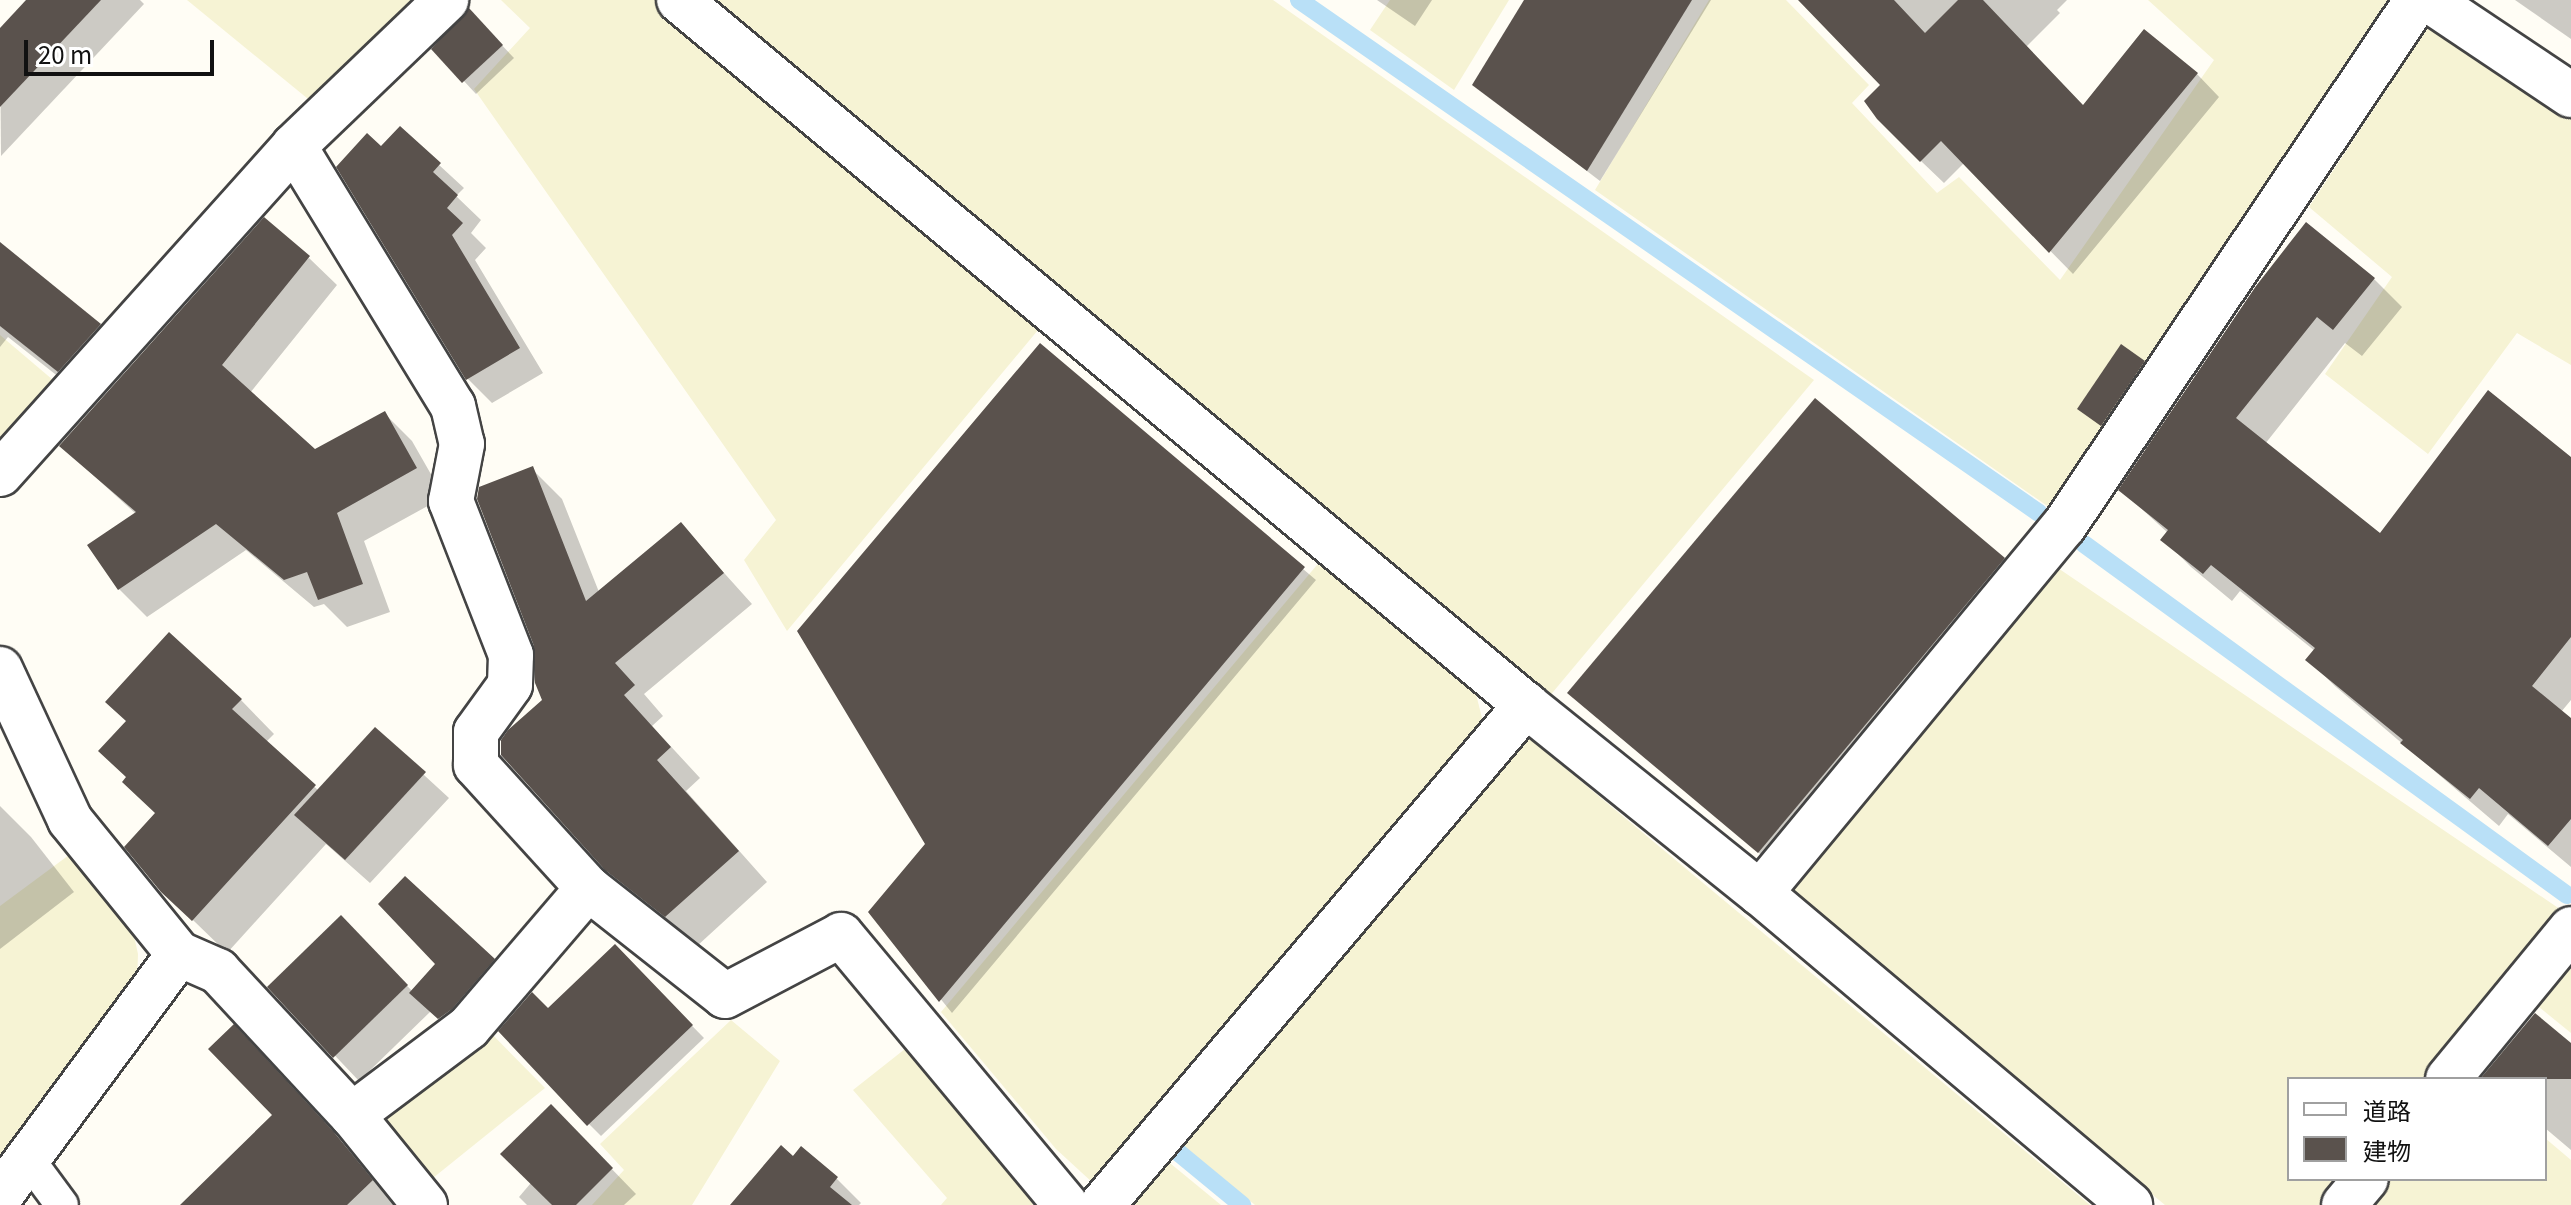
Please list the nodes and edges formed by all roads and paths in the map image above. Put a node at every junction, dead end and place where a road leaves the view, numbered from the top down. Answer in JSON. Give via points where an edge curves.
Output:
{"nodes":[{"id":1,"x":446,"y":0,"type":"edge"},
{"id":2,"x":679,"y":0,"type":"edge"},
{"id":3,"x":2417,"y":0,"type":"edge"},
{"id":4,"x":2429,"y":0,"type":"edge"},
{"id":5,"x":2571,"y":95,"type":"edge"},
{"id":6,"x":294,"y":146,"type":"junction"},
{"id":7,"x":0,"y":474,"type":"edge"},
{"id":8,"x":0,"y":669,"type":"edge"},
{"id":9,"x":1526,"y":705,"type":"junction"},
{"id":10,"x":588,"y":888,"type":"junction"},
{"id":11,"x":1760,"y":893,"type":"junction"},
{"id":12,"x":2571,"y":929,"type":"edge"},
{"id":13,"x":179,"y":954,"type":"junction"},
{"id":14,"x":2450,"y":1077,"type":"edge"},
{"id":15,"x":352,"y":1115,"type":"junction"},
{"id":16,"x":28,"y":1159,"type":"junction"},
{"id":17,"x":2364,"y":1181,"type":"edge"},
{"id":18,"x":0,"y":1196,"type":"edge"},
{"id":19,"x":62,"y":1205,"type":"edge"},
{"id":20,"x":425,"y":1205,"type":"edge"},
{"id":21,"x":1066,"y":1205,"type":"edge"},
{"id":22,"x":1102,"y":1205,"type":"edge"},
{"id":23,"x":2130,"y":1205,"type":"edge"},
{"id":24,"x":2344,"y":1205,"type":"edge"}],
"edges":[{"from":1,"to":6,"type":"street"},
{"from":2,"to":9,"type":"street"},
{"from":3,"to":11,"type":"street","via":[[2064,526]]},
{"from":4,"to":5,"type":"street"},
{"from":6,"to":7,"type":"street"},
{"from":6,"to":10,"type":"street","via":[[453,406],[462,444],[451,501],[511,655],[510,685],[476,732],[476,765]]},
{"from":8,"to":13,"type":"street","via":[[70,820]]},
{"from":9,"to":11,"type":"street"},
{"from":9,"to":22,"type":"street"},
{"from":10,"to":15,"type":"street","via":[[469,1027]]},
{"from":10,"to":21,"type":"street","via":[[725,996],[841,935]]},
{"from":11,"to":23,"type":"street"},
{"from":12,"to":14,"type":"street"},
{"from":13,"to":15,"type":"street","via":[[218,971]]},
{"from":13,"to":16,"type":"street"},
{"from":15,"to":20,"type":"street"},
{"from":16,"to":18,"type":"street"},
{"from":16,"to":19,"type":"lane"},
{"from":17,"to":24,"type":"street"}]}
